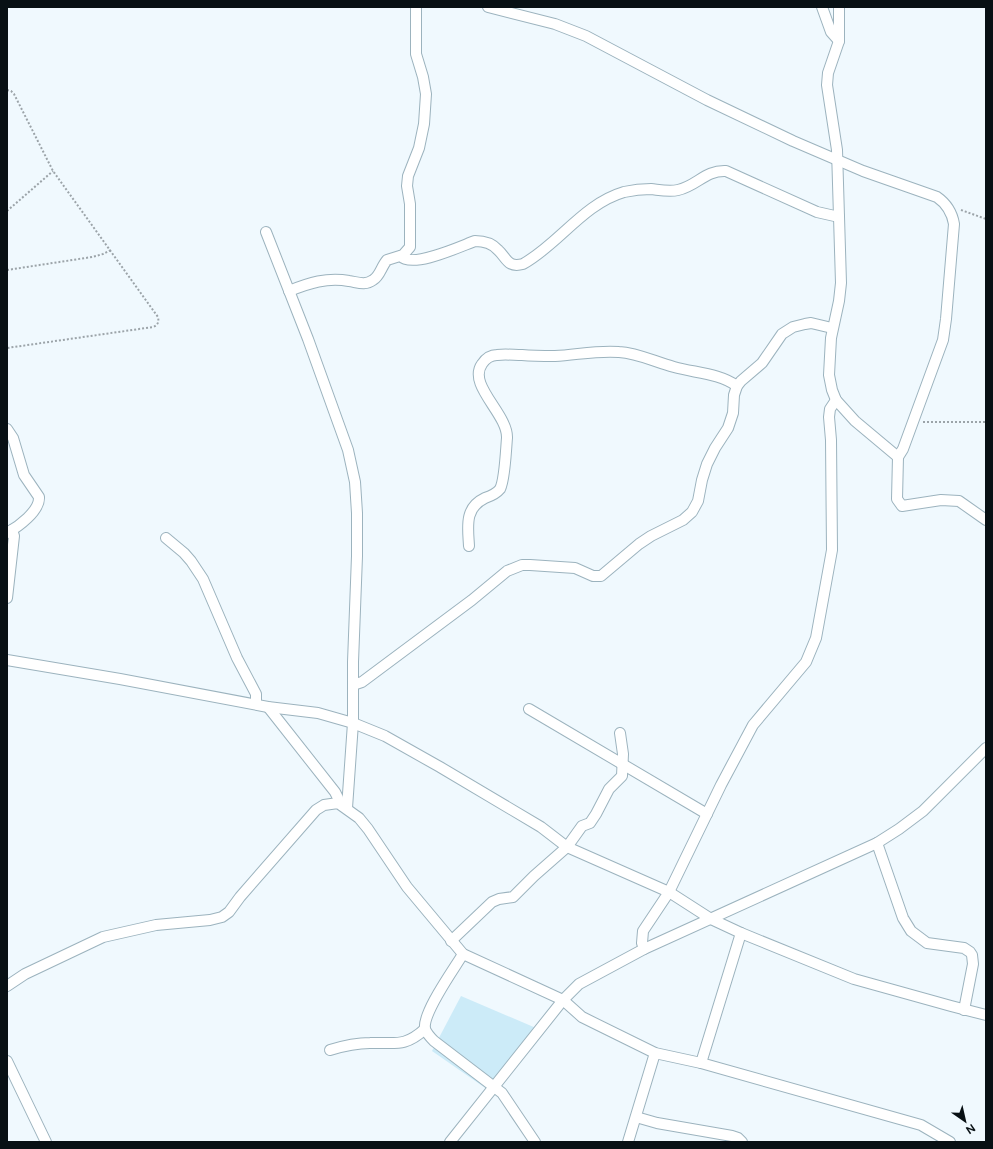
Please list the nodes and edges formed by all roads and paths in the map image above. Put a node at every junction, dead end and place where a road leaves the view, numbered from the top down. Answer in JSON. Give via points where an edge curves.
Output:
{"nodes":[{"id":1,"x":416,"y":7,"type":"edge"},
{"id":2,"x":488,"y":7,"type":"edge"},
{"id":3,"x":822,"y":7,"type":"edge"},
{"id":4,"x":838,"y":7,"type":"edge"},
{"id":5,"x":839,"y":41,"type":"junction"},
{"id":6,"x":7,"y":90,"type":"edge"},
{"id":7,"x":837,"y":160,"type":"junction"},
{"id":8,"x":53,"y":171,"type":"junction"},
{"id":9,"x":7,"y":211,"type":"edge"},
{"id":10,"x":952,"y":213,"type":"junction"},
{"id":11,"x":839,"y":218,"type":"junction"},
{"id":12,"x":986,"y":219,"type":"edge"},
{"id":13,"x":266,"y":232,"type":"dead end"},
{"id":14,"x":111,"y":250,"type":"junction"},
{"id":15,"x":401,"y":256,"type":"junction"},
{"id":16,"x":7,"y":270,"type":"edge"},
{"id":17,"x":289,"y":291,"type":"junction"},
{"id":18,"x":832,"y":328,"type":"junction"},
{"id":19,"x":7,"y":348,"type":"edge"},
{"id":20,"x":737,"y":386,"type":"junction"},
{"id":21,"x":836,"y":400,"type":"junction"},
{"id":22,"x":914,"y":421,"type":"junction"},
{"id":23,"x":986,"y":422,"type":"edge"},
{"id":24,"x":7,"y":429,"type":"edge"},
{"id":25,"x":898,"y":457,"type":"junction"},
{"id":26,"x":986,"y":520,"type":"edge"},
{"id":27,"x":10,"y":532,"type":"edge"},
{"id":28,"x":166,"y":538,"type":"dead end"},
{"id":29,"x":469,"y":546,"type":"dead end"},
{"id":30,"x":7,"y":598,"type":"edge"},
{"id":31,"x":7,"y":660,"type":"edge"},
{"id":32,"x":353,"y":685,"type":"junction"},
{"id":33,"x":256,"y":704,"type":"junction"},
{"id":34,"x":268,"y":707,"type":"junction"},
{"id":35,"x":529,"y":709,"type":"dead end"},
{"id":36,"x":353,"y":723,"type":"junction"},
{"id":37,"x":620,"y":733,"type":"dead end"},
{"id":38,"x":986,"y":748,"type":"edge"},
{"id":39,"x":624,"y":764,"type":"junction"},
{"id":40,"x":342,"y":806,"type":"junction"},
{"id":41,"x":707,"y":814,"type":"junction"},
{"id":42,"x":877,"y":843,"type":"junction"},
{"id":43,"x":567,"y":847,"type":"junction"},
{"id":44,"x":669,"y":892,"type":"junction"},
{"id":45,"x":711,"y":919,"type":"junction"},
{"id":46,"x":741,"y":934,"type":"junction"},
{"id":47,"x":451,"y":941,"type":"junction"},
{"id":48,"x":644,"y":949,"type":"junction"},
{"id":49,"x":463,"y":954,"type":"junction"},
{"id":50,"x":7,"y":986,"type":"edge"},
{"id":51,"x":563,"y":1000,"type":"junction"},
{"id":52,"x":964,"y":1010,"type":"junction"},
{"id":53,"x":986,"y":1015,"type":"edge"},
{"id":54,"x":425,"y":1029,"type":"junction"},
{"id":55,"x":330,"y":1050,"type":"dead end"},
{"id":56,"x":655,"y":1053,"type":"junction"},
{"id":57,"x":7,"y":1062,"type":"edge"},
{"id":58,"x":701,"y":1063,"type":"junction"},
{"id":59,"x":494,"y":1087,"type":"junction"},
{"id":60,"x":636,"y":1117,"type":"junction"},
{"id":61,"x":46,"y":1142,"type":"edge"},
{"id":62,"x":450,"y":1142,"type":"edge"},
{"id":63,"x":535,"y":1142,"type":"edge"},
{"id":64,"x":628,"y":1142,"type":"edge"},
{"id":65,"x":742,"y":1142,"type":"edge"},
{"id":66,"x":950,"y":1142,"type":"edge"}],
"edges":[{"from":1,"to":15,"type":"street","via":[[416,54],[424,81],[426,102],[422,137],[408,181],[410,247]]},
{"from":2,"to":7,"type":"street","via":[[555,24],[586,36],[707,100]]},
{"from":3,"to":5,"type":"street","via":[[831,32]]},
{"from":4,"to":5,"type":"street"},
{"from":5,"to":7,"type":"street","via":[[828,73],[827,85]]},
{"from":6,"to":8,"type":"path","via":[[14,94]]},
{"from":7,"to":10,"type":"street","via":[[937,197]]},
{"from":7,"to":11,"type":"street"},
{"from":8,"to":9,"type":"path"},
{"from":8,"to":14,"type":"path"},
{"from":10,"to":12,"type":"path","via":[[960,210]]},
{"from":10,"to":22,"type":"street","via":[[954,229],[945,330]]},
{"from":11,"to":15,"type":"street","via":[[817,212],[726,171],[720,171],[709,173],[694,184],[679,190],[643,189],[615,195],[584,214],[564,233],[523,264],[511,264],[494,246],[480,241],[424,259],[407,260]]},
{"from":11,"to":18,"type":"street","via":[[841,283]]},
{"from":13,"to":17,"type":"street"},
{"from":14,"to":16,"type":"path","via":[[92,257]]},
{"from":14,"to":19,"type":"path","via":[[158,317],[155,326]]},
{"from":15,"to":17,"type":"street","via":[[387,260],[377,277],[370,282],[324,280]]},
{"from":17,"to":32,"type":"street","via":[[348,450],[355,482],[357,556]]},
{"from":18,"to":20,"type":"street","via":[[811,323],[787,330],[762,363]]},
{"from":18,"to":21,"type":"street","via":[[829,376]]},
{"from":20,"to":29,"type":"street","via":[[723,378],[619,352],[491,356],[481,366],[479,375],[486,396],[504,424],[507,436],[502,484],[497,493],[480,501],[471,511],[468,518]]},
{"from":20,"to":32,"type":"street","via":[[728,428],[710,456],[696,507],[688,517],[639,544],[601,576],[593,576],[575,568],[530,565],[522,565],[507,571],[365,680]]},
{"from":21,"to":25,"type":"street","via":[[854,421]]},
{"from":21,"to":41,"type":"street","via":[[830,409],[829,417],[832,440],[832,550],[816,638],[806,662],[753,725]]},
{"from":22,"to":23,"type":"path"},
{"from":22,"to":25,"type":"street"},
{"from":24,"to":27,"type":"street","via":[[17,448],[24,475],[39,497],[31,514]]},
{"from":25,"to":26,"type":"street","via":[[897,499],[902,506],[941,500],[959,501]]},
{"from":27,"to":30,"type":"street","via":[[14,536]]},
{"from":28,"to":33,"type":"street","via":[[184,553],[202,579],[256,694]]},
{"from":31,"to":33,"type":"street"},
{"from":32,"to":36,"type":"street"},
{"from":33,"to":34,"type":"street"},
{"from":34,"to":36,"type":"street","via":[[318,713]]},
{"from":34,"to":40,"type":"street","via":[[335,792]]},
{"from":35,"to":39,"type":"street"},
{"from":36,"to":40,"type":"street"},
{"from":36,"to":43,"type":"street","via":[[384,736],[433,763],[540,827]]},
{"from":37,"to":39,"type":"street"},
{"from":38,"to":42,"type":"street","via":[[923,811]]},
{"from":39,"to":41,"type":"street"},
{"from":39,"to":43,"type":"street","via":[[622,776],[609,789],[590,823],[582,826]]},
{"from":40,"to":47,"type":"street","via":[[359,818],[368,829],[407,887],[440,924]]},
{"from":40,"to":50,"type":"street","via":[[324,805],[316,810],[222,917],[156,925],[103,937],[25,974]]},
{"from":41,"to":44,"type":"street"},
{"from":42,"to":45,"type":"street"},
{"from":42,"to":52,"type":"street","via":[[903,918],[911,931],[927,943],[964,948],[972,955],[973,964]]},
{"from":43,"to":44,"type":"street"},
{"from":43,"to":47,"type":"street","via":[[519,893],[514,897],[492,902]]},
{"from":44,"to":45,"type":"street"},
{"from":44,"to":48,"type":"street","via":[[643,931]]},
{"from":45,"to":46,"type":"street"},
{"from":45,"to":48,"type":"street"},
{"from":46,"to":52,"type":"street","via":[[854,979]]},
{"from":46,"to":58,"type":"street"},
{"from":47,"to":49,"type":"street"},
{"from":48,"to":51,"type":"street","via":[[579,984]]},
{"from":49,"to":51,"type":"street"},
{"from":49,"to":54,"type":"street","via":[[428,1011]]},
{"from":51,"to":56,"type":"street","via":[[582,1017]]},
{"from":51,"to":59,"type":"street"},
{"from":52,"to":53,"type":"street"},
{"from":54,"to":55,"type":"street","via":[[413,1039],[398,1044],[361,1043]]},
{"from":54,"to":59,"type":"street","via":[[434,1041]]},
{"from":56,"to":58,"type":"street"},
{"from":56,"to":60,"type":"street"},
{"from":57,"to":61,"type":"street"},
{"from":58,"to":66,"type":"street","via":[[921,1124]]},
{"from":59,"to":62,"type":"street"},
{"from":59,"to":63,"type":"street","via":[[507,1099]]},
{"from":60,"to":64,"type":"street"},
{"from":60,"to":65,"type":"street","via":[[732,1136]]}]}
